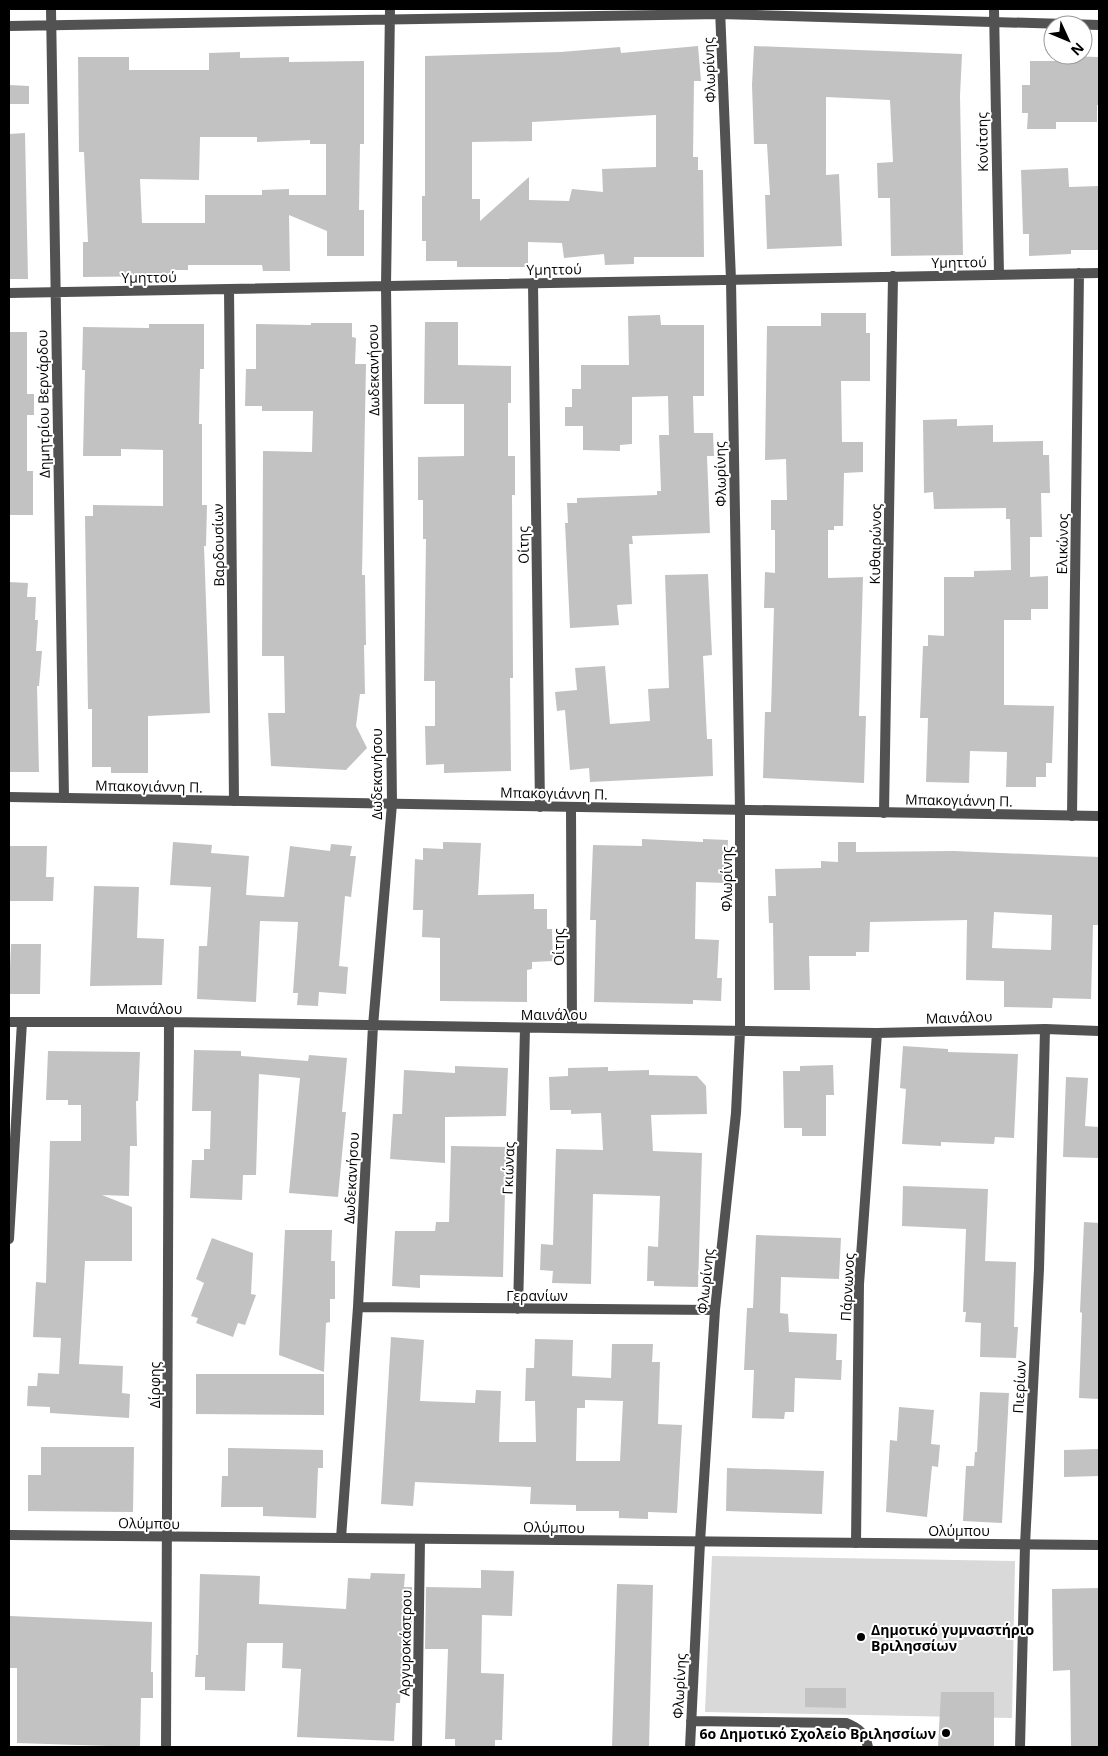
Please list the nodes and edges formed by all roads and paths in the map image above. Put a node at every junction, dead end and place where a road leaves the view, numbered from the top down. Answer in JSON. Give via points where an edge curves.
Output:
{"nodes":[{"id":1,"x":51,"y":9,"type":"edge"},
{"id":2,"x":390,"y":9,"type":"edge"},
{"id":3,"x":994,"y":9,"type":"edge"},
{"id":4,"x":720,"y":11,"type":"edge"},
{"id":5,"x":391,"y":21,"type":"junction"},
{"id":6,"x":994,"y":22,"type":"junction"},
{"id":7,"x":1099,"y":25,"type":"edge"},
{"id":8,"x":9,"y":26,"type":"edge"},
{"id":9,"x":51,"y":26,"type":"junction"},
{"id":10,"x":1079,"y":273,"type":"junction"},
{"id":11,"x":1099,"y":273,"type":"edge"},
{"id":12,"x":999,"y":275,"type":"junction"},
{"id":13,"x":894,"y":276,"type":"junction"},
{"id":14,"x":731,"y":280,"type":"junction"},
{"id":15,"x":533,"y":283,"type":"junction"},
{"id":16,"x":386,"y":286,"type":"junction"},
{"id":17,"x":229,"y":289,"type":"junction"},
{"id":18,"x":55,"y":292,"type":"junction"},
{"id":19,"x":9,"y":293,"type":"edge"},
{"id":20,"x":9,"y":797,"type":"edge"},
{"id":21,"x":64,"y":798,"type":"junction"},
{"id":22,"x":234,"y":801,"type":"junction"},
{"id":23,"x":392,"y":804,"type":"junction"},
{"id":24,"x":540,"y":806,"type":"junction"},
{"id":25,"x":571,"y":807,"type":"junction"},
{"id":26,"x":740,"y":810,"type":"junction"},
{"id":27,"x":884,"y":813,"type":"junction"},
{"id":28,"x":1072,"y":816,"type":"junction"},
{"id":29,"x":1099,"y":816,"type":"edge"},
{"id":30,"x":9,"y":1022,"type":"edge"},
{"id":31,"x":22,"y":1022,"type":"junction"},
{"id":32,"x":169,"y":1022,"type":"junction"},
{"id":33,"x":373,"y":1026,"type":"junction"},
{"id":34,"x":525,"y":1028,"type":"junction"},
{"id":35,"x":572,"y":1028,"type":"junction"},
{"id":36,"x":1045,"y":1029,"type":"junction"},
{"id":37,"x":1099,"y":1031,"type":"edge"},
{"id":38,"x":740,"y":1032,"type":"junction"},
{"id":39,"x":878,"y":1033,"type":"junction"},
{"id":40,"x":9,"y":1239,"type":"edge"},
{"id":41,"x":358,"y":1307,"type":"junction"},
{"id":42,"x":518,"y":1309,"type":"junction"},
{"id":43,"x":715,"y":1310,"type":"junction"},
{"id":44,"x":9,"y":1536,"type":"edge"},
{"id":45,"x":167,"y":1537,"type":"junction"},
{"id":46,"x":341,"y":1538,"type":"junction"},
{"id":47,"x":420,"y":1539,"type":"junction"},
{"id":48,"x":700,"y":1542,"type":"junction"},
{"id":49,"x":856,"y":1543,"type":"junction"},
{"id":50,"x":1025,"y":1545,"type":"junction"},
{"id":51,"x":1099,"y":1545,"type":"edge"},
{"id":52,"x":691,"y":1721,"type":"junction"},
{"id":53,"x":166,"y":1747,"type":"edge"},
{"id":54,"x":416,"y":1747,"type":"edge"},
{"id":55,"x":690,"y":1747,"type":"edge"},
{"id":56,"x":868,"y":1747,"type":"edge"},
{"id":57,"x":1020,"y":1747,"type":"edge"}],
"edges":[{"from":1,"to":9,"type":"street","name":"Δημητρίου Βερνάρδου"},
{"from":2,"to":5,"type":"street","name":"Δωδεκανήσου"},
{"from":3,"to":6,"type":"street","name":"Κονίτσης"},
{"from":4,"to":5,"type":"street"},
{"from":4,"to":6,"type":"street"},
{"from":4,"to":14,"type":"street","name":"Φλωρίνης"},
{"from":5,"to":9,"type":"street"},
{"from":5,"to":16,"type":"street","name":"Δωδεκανήσου"},
{"from":6,"to":7,"type":"street"},
{"from":6,"to":12,"type":"street","name":"Κονίτσης"},
{"from":8,"to":9,"type":"street"},
{"from":9,"to":18,"type":"street","name":"Δημητρίου Βερνάρδου"},
{"from":10,"to":11,"type":"street","name":"Υμηττού"},
{"from":10,"to":12,"type":"street","name":"Υμηττού"},
{"from":10,"to":28,"type":"street","name":"Ελικώνος"},
{"from":12,"to":13,"type":"street","name":"Υμηττού"},
{"from":13,"to":14,"type":"street","name":"Υμηττού"},
{"from":13,"to":27,"type":"street","name":"Κυθαιρώνος"},
{"from":14,"to":15,"type":"street","name":"Υμηττού"},
{"from":14,"to":26,"type":"street","name":"Φλωρίνης"},
{"from":15,"to":16,"type":"street","name":"Υμηττού"},
{"from":15,"to":24,"type":"street","name":"Οίτης"},
{"from":16,"to":17,"type":"street","name":"Υμηττού"},
{"from":16,"to":23,"type":"street","name":"Δωδεκανήσου"},
{"from":17,"to":18,"type":"street","name":"Υμηττού"},
{"from":17,"to":22,"type":"street","name":"Βαρδουσίων"},
{"from":18,"to":19,"type":"street","name":"Υμηττού"},
{"from":18,"to":21,"type":"street","name":"Δημητρίου Βερνάρδου"},
{"from":20,"to":21,"type":"street","name":"Μπακογιάννη Π."},
{"from":21,"to":22,"type":"street","name":"Μπακογιάννη Π."},
{"from":22,"to":23,"type":"street","name":"Μπακογιάννη Π."},
{"from":23,"to":24,"type":"street","name":"Μπακογιάννη Π."},
{"from":23,"to":33,"type":"street","name":"Δωδεκανήσου"},
{"from":24,"to":25,"type":"street","name":"Μπακογιάννη Π."},
{"from":25,"to":26,"type":"street","name":"Μπακογιάννη Π."},
{"from":25,"to":35,"type":"street","name":"Οίτης"},
{"from":26,"to":27,"type":"street","name":"Μπακογιάννη Π."},
{"from":26,"to":38,"type":"street","name":"Φλωρίνης"},
{"from":27,"to":28,"type":"street","name":"Μπακογιάννη Π."},
{"from":28,"to":29,"type":"street","name":"Μπακογιάννη Π."},
{"from":30,"to":31,"type":"street","name":"Μαινάλου"},
{"from":31,"to":32,"type":"street","name":"Μαινάλου"},
{"from":31,"to":40,"type":"street"},
{"from":32,"to":33,"type":"street","name":"Μαινάλου"},
{"from":32,"to":45,"type":"street","name":"Δίρφης"},
{"from":33,"to":34,"type":"street","name":"Μαινάλου"},
{"from":33,"to":41,"type":"street","name":"Δωδεκανήσου"},
{"from":34,"to":35,"type":"street","name":"Μαινάλου"},
{"from":34,"to":42,"type":"street","name":"Γκιώνας"},
{"from":35,"to":38,"type":"street","name":"Μαινάλου"},
{"from":36,"to":37,"type":"street","name":"Μαινάλου"},
{"from":36,"to":39,"type":"street","name":"Μαινάλου"},
{"from":36,"to":50,"type":"street","name":"Πιερίων","via":[[1038,1279]]},
{"from":38,"to":39,"type":"street","name":"Μαινάλου"},
{"from":38,"to":43,"type":"street","name":"Φλωρίνης","via":[[736,1113]]},
{"from":39,"to":49,"type":"street","name":"Πάρνωνος","via":[[859,1284]]},
{"from":41,"to":42,"type":"street","name":"Γερανίων"},
{"from":41,"to":46,"type":"street","name":"Δωδεκανήσου"},
{"from":42,"to":43,"type":"street","name":"Γερανίων"},
{"from":43,"to":48,"type":"street","name":"Φλωρίνης"},
{"from":44,"to":45,"type":"street","name":"Ολύμπου"},
{"from":45,"to":46,"type":"street","name":"Ολύμπου"},
{"from":45,"to":53,"type":"street","name":"Δίρφης"},
{"from":46,"to":47,"type":"street","name":"Ολύμπου"},
{"from":47,"to":48,"type":"street","name":"Ολύμπου"},
{"from":47,"to":54,"type":"street","name":"Αργυροκάστρου"},
{"from":48,"to":49,"type":"street","name":"Ολύμπου"},
{"from":48,"to":52,"type":"street","name":"Φλωρίνης"},
{"from":49,"to":50,"type":"street","name":"Ολύμπου"},
{"from":50,"to":51,"type":"street","name":"Ολύμπου"},
{"from":50,"to":57,"type":"street","name":"Πιερίων"},
{"from":52,"to":55,"type":"street","name":"Φλωρίνης"},
{"from":52,"to":56,"type":"street","via":[[846,1724],[857,1727]]}]}
